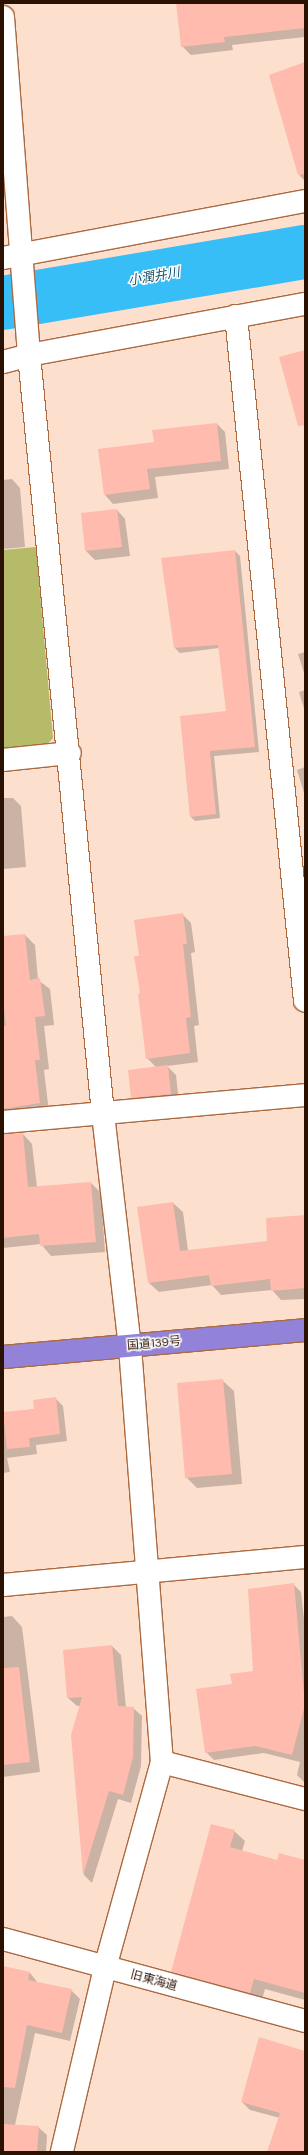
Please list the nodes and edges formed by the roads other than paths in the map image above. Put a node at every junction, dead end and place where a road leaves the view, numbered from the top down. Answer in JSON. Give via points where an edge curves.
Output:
{"nodes":[{"id":1,"x":3,"y":17,"type":"edge"},
{"id":2,"x":305,"y":201,"type":"edge"},
{"id":3,"x":13,"y":255,"type":"edge"},
{"id":4,"x":305,"y":304,"type":"edge"},
{"id":5,"x":236,"y":316,"type":"junction"},
{"id":6,"x":30,"y":355,"type":"junction"},
{"id":7,"x":3,"y":362,"type":"edge"},
{"id":8,"x":70,"y":753,"type":"junction"},
{"id":9,"x":3,"y":760,"type":"edge"},
{"id":10,"x":298,"y":844,"type":"edge"},
{"id":11,"x":305,"y":1001,"type":"edge"},
{"id":12,"x":305,"y":1095,"type":"edge"},
{"id":13,"x":103,"y":1114,"type":"junction"},
{"id":14,"x":3,"y":1122,"type":"edge"},
{"id":15,"x":305,"y":1330,"type":"edge"},
{"id":16,"x":130,"y":1347,"type":"junction"},
{"id":17,"x":3,"y":1357,"type":"edge"},
{"id":18,"x":305,"y":1557,"type":"edge"},
{"id":19,"x":148,"y":1571,"type":"junction"},
{"id":20,"x":3,"y":1585,"type":"edge"},
{"id":21,"x":162,"y":1762,"type":"junction"},
{"id":22,"x":305,"y":1799,"type":"edge"},
{"id":23,"x":3,"y":1939,"type":"edge"},
{"id":24,"x":105,"y":1968,"type":"junction"},
{"id":25,"x":305,"y":2021,"type":"edge"},
{"id":26,"x":62,"y":2152,"type":"edge"}],
"edges":[{"from":1,"to":3,"type":"street"},
{"from":2,"to":3,"type":"street"},
{"from":3,"to":6,"type":"street"},
{"from":4,"to":5,"type":"street"},
{"from":5,"to":6,"type":"street"},
{"from":5,"to":10,"type":"street"},
{"from":6,"to":7,"type":"street"},
{"from":6,"to":8,"type":"street"},
{"from":8,"to":9,"type":"street"},
{"from":8,"to":13,"type":"street"},
{"from":10,"to":11,"type":"street"},
{"from":12,"to":13,"type":"street"},
{"from":13,"to":14,"type":"street"},
{"from":13,"to":16,"type":"street"},
{"from":15,"to":16,"type":"highway","name":"国道139号"},
{"from":16,"to":17,"type":"highway","name":"国道139号"},
{"from":16,"to":19,"type":"street"},
{"from":18,"to":19,"type":"street"},
{"from":19,"to":20,"type":"street"},
{"from":19,"to":21,"type":"street"},
{"from":21,"to":22,"type":"street"},
{"from":21,"to":24,"type":"street"},
{"from":23,"to":24,"type":"street","name":"旧東海道"},
{"from":24,"to":25,"type":"street","name":"旧東海道"},
{"from":24,"to":26,"type":"street"}]}
